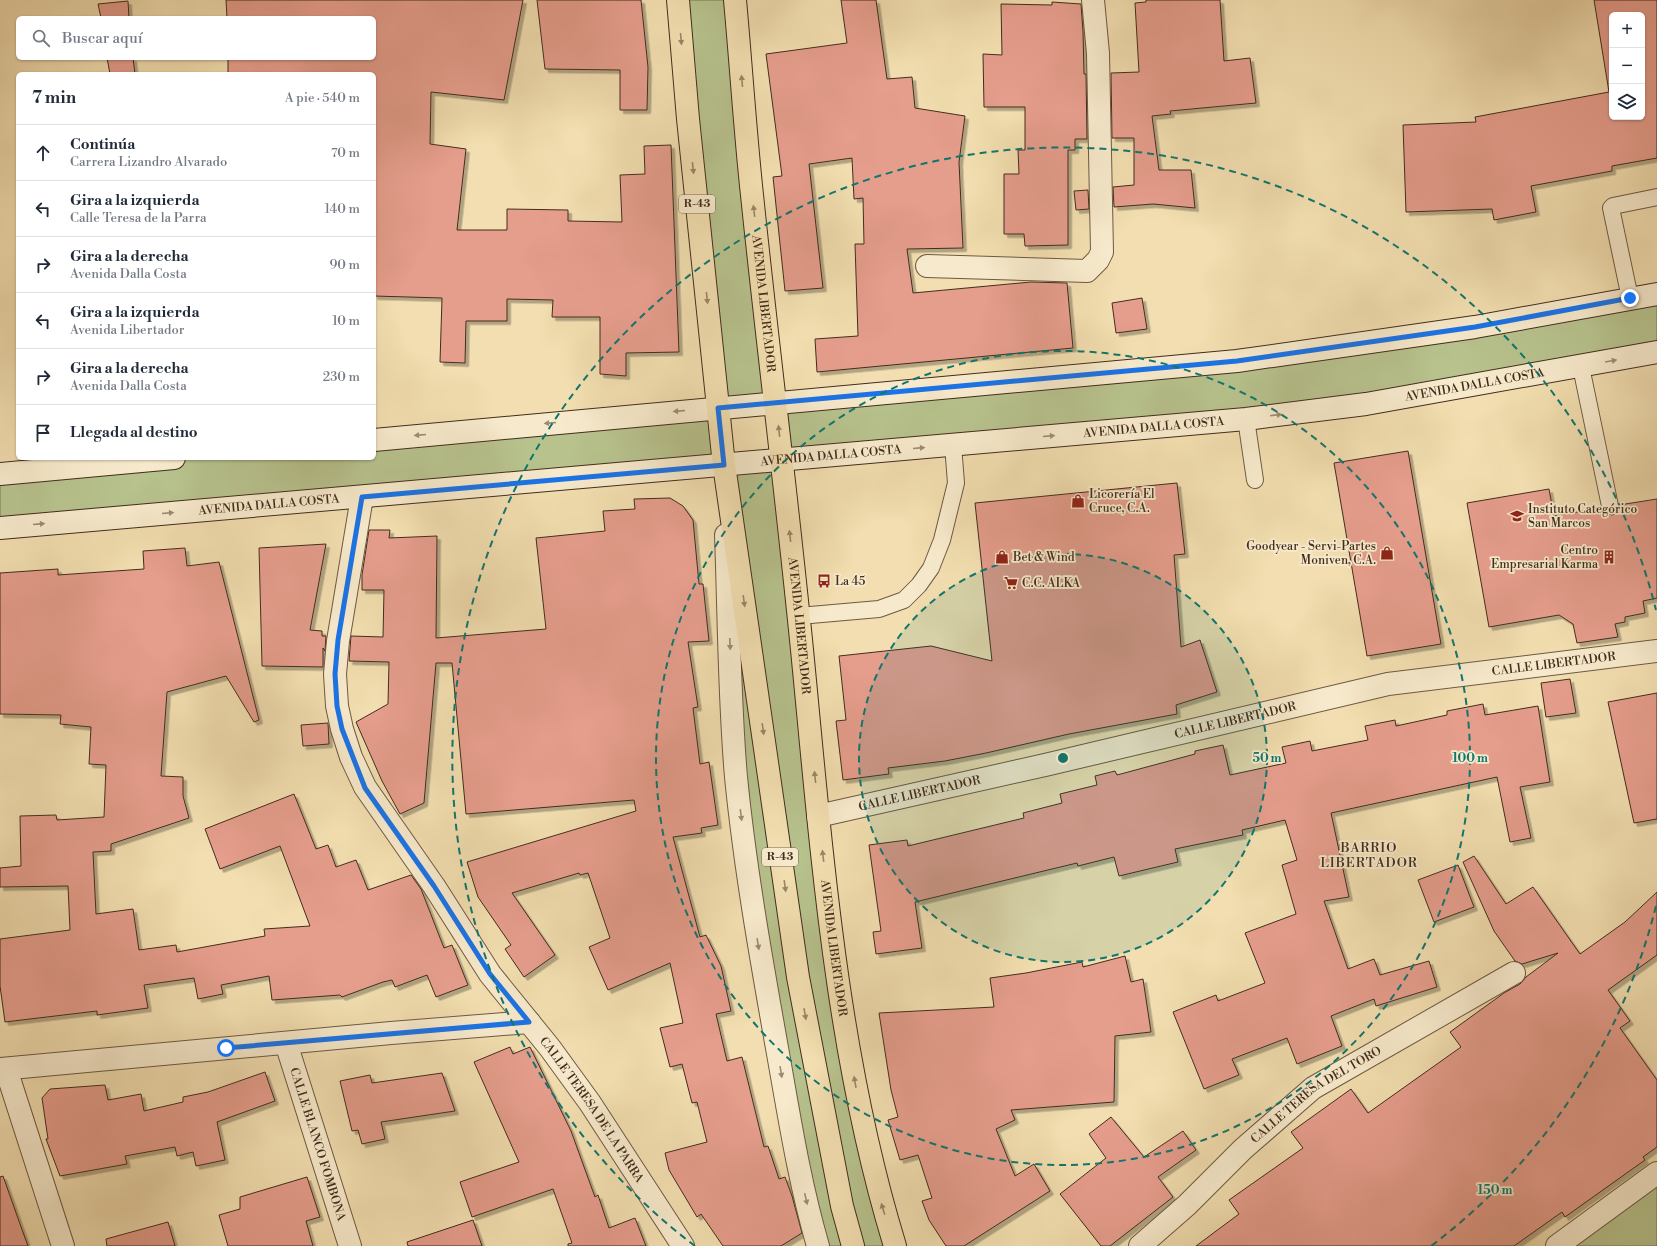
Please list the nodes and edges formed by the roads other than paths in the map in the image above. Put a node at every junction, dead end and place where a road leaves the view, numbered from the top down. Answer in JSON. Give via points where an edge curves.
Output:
{"nodes":[{"id":1,"x":678,"y":0,"type":"edge"},
{"id":2,"x":735,"y":0,"type":"edge"},
{"id":3,"x":1093,"y":0,"type":"edge"},
{"id":4,"x":1657,"y":196,"type":"edge"},
{"id":5,"x":927,"y":266,"type":"dead end"},
{"id":6,"x":1657,"y":294,"type":"edge"},
{"id":7,"x":1630,"y":298,"type":"junction"},
{"id":8,"x":1657,"y":352,"type":"edge"},
{"id":9,"x":1581,"y":367,"type":"junction"},
{"id":10,"x":776,"y":402,"type":"junction"},
{"id":11,"x":718,"y":408,"type":"junction"},
{"id":12,"x":1246,"y":419,"type":"junction"},
{"id":13,"x":376,"y":440,"type":"edge"},
{"id":14,"x":953,"y":445,"type":"junction"},
{"id":15,"x":130,"y":460,"type":"edge"},
{"id":16,"x":783,"y":460,"type":"junction"},
{"id":17,"x":43,"y":464,"type":"edge"},
{"id":18,"x":724,"y":465,"type":"junction"},
{"id":19,"x":0,"y":474,"type":"edge"},
{"id":20,"x":1255,"y":480,"type":"dead end"},
{"id":21,"x":362,"y":497,"type":"junction"},
{"id":22,"x":1610,"y":506,"type":"dead end"},
{"id":23,"x":0,"y":528,"type":"edge"},
{"id":24,"x":799,"y":616,"type":"junction"},
{"id":25,"x":1657,"y":651,"type":"edge"},
{"id":26,"x":818,"y":816,"type":"junction"},
{"id":27,"x":1514,"y":972,"type":"dead end"},
{"id":28,"x":529,"y":1022,"type":"junction"},
{"id":29,"x":286,"y":1043,"type":"junction"},
{"id":30,"x":3,"y":1069,"type":"edge"},
{"id":31,"x":1657,"y":1173,"type":"edge"},
{"id":32,"x":63,"y":1246,"type":"edge"},
{"id":33,"x":350,"y":1246,"type":"edge"},
{"id":34,"x":683,"y":1246,"type":"edge"},
{"id":35,"x":818,"y":1246,"type":"edge"},
{"id":36,"x":853,"y":1246,"type":"edge"},
{"id":37,"x":895,"y":1246,"type":"edge"},
{"id":38,"x":1140,"y":1246,"type":"edge"},
{"id":39,"x":1557,"y":1246,"type":"edge"}],
"edges":[{"from":1,"to":11,"type":"main road","number":"R-43","one_way":true},
{"from":10,"to":2,"type":"main road","name":"AVENIDA LIBERTADOR","one_way":true,"via":[[752,194]]},
{"from":3,"to":5,"type":"street","via":[[1098,53],[1102,252],[1098,260],[1087,271]]},
{"from":4,"to":7,"type":"lane","via":[[1611,208]]},
{"from":6,"to":7,"type":"street"},
{"from":7,"to":10,"type":"street","via":[[1475,327],[1237,361]]},
{"from":9,"to":8,"type":"street","name":"AVENIDA DALLA COSTA","one_way":true},
{"from":12,"to":9,"type":"street","name":"AVENIDA DALLA COSTA","one_way":true,"via":[[1366,404]]},
{"from":9,"to":22,"type":"lane"},
{"from":10,"to":11,"type":"street"},
{"from":16,"to":10,"type":"main road","name":"AVENIDA LIBERTADOR","one_way":true},
{"from":11,"to":13,"type":"street","one_way":true},
{"from":11,"to":18,"type":"main road","number":"R-43"},
{"from":14,"to":12,"type":"street","name":"AVENIDA DALLA COSTA","one_way":true},
{"from":12,"to":20,"type":"lane"},
{"from":16,"to":14,"type":"street","name":"AVENIDA DALLA COSTA","one_way":true},
{"from":14,"to":24,"type":"lane","via":[[956,483],[942,540],[931,568],[919,585],[904,600],[880,609]]},
{"from":15,"to":17,"type":"street"},
{"from":16,"to":18,"type":"street","name":"AVENIDA DALLA COSTA"},
{"from":24,"to":16,"type":"main road","name":"AVENIDA LIBERTADOR","one_way":true},
{"from":17,"to":19,"type":"street"},
{"from":18,"to":21,"type":"street","name":"AVENIDA DALLA COSTA"},
{"from":18,"to":35,"type":"street","number":"R-43","one_way":true,"via":[[731,680],[739,799],[758,941],[793,1143]]},
{"from":18,"to":36,"type":"main road","number":"R-43","one_way":true,"via":[[798,977],[831,1155]]},
{"from":23,"to":21,"type":"street","name":"AVENIDA DALLA COSTA","one_way":true},
{"from":21,"to":28,"type":"street","name":"CALLE TERESA DE LA PARRA","via":[[338,640],[335,674],[337,706],[342,729],[365,788],[434,886],[490,974]]},
{"from":26,"to":24,"type":"main road","name":"AVENIDA LIBERTADOR","one_way":true},
{"from":25,"to":26,"type":"street","name":"CALLE LIBERTADOR","via":[[1388,684]]},
{"from":37,"to":26,"type":"main road","name":"AVENIDA LIBERTADOR","one_way":true,"via":[[879,1193],[858,1102],[841,999]]},
{"from":27,"to":38,"type":"street","name":"CALLE TERESA DEL TORO","via":[[1313,1088],[1243,1149]]},
{"from":28,"to":29,"type":"street"},
{"from":28,"to":34,"type":"street","name":"CALLE TERESA DE LA PARRA","via":[[590,1103]]},
{"from":29,"to":30,"type":"street"},
{"from":29,"to":33,"type":"street","name":"CALLE BLANCO FOMBONA"},
{"from":30,"to":32,"type":"street"},
{"from":31,"to":39,"type":"street"}]}
